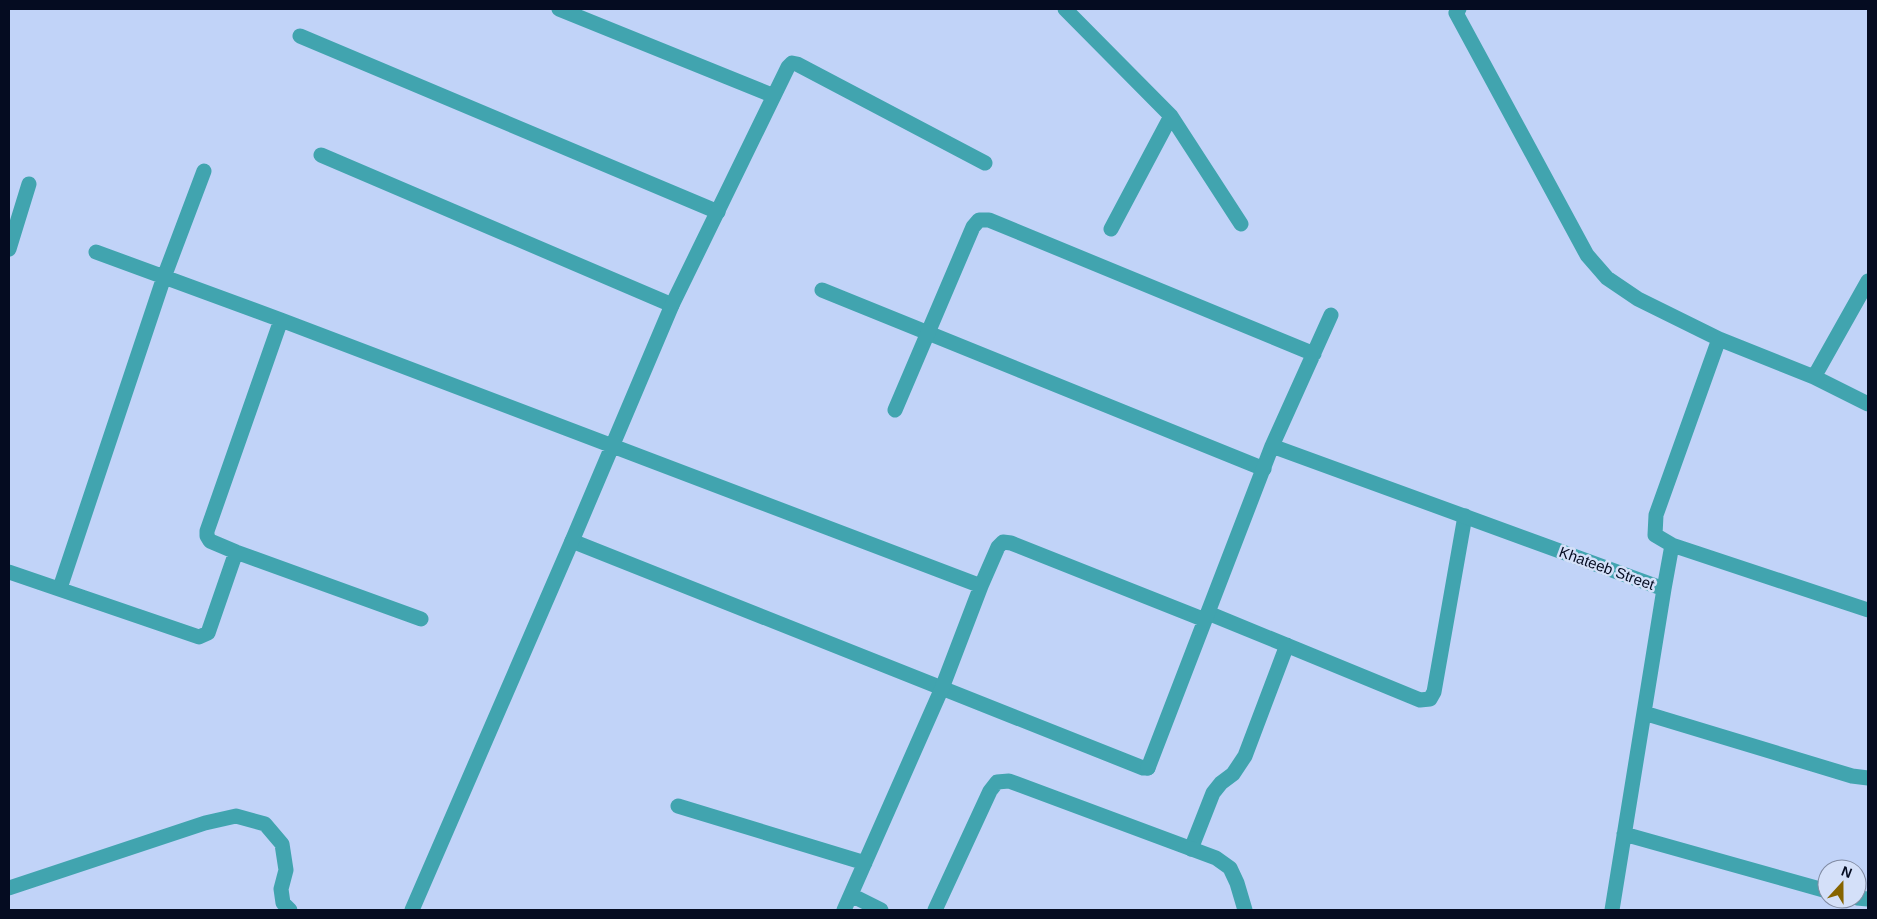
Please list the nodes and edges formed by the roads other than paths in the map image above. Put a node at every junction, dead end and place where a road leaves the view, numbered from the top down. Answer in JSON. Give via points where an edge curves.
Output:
{"nodes":[{"id":1,"x":559,"y":9,"type":"edge"},
{"id":2,"x":1065,"y":9,"type":"edge"},
{"id":3,"x":1456,"y":10,"type":"edge"},
{"id":4,"x":300,"y":36,"type":"dead end"},
{"id":5,"x":774,"y":96,"type":"junction"},
{"id":6,"x":1171,"y":116,"type":"junction"},
{"id":7,"x":321,"y":155,"type":"dead end"},
{"id":8,"x":985,"y":163,"type":"dead end"},
{"id":9,"x":204,"y":171,"type":"dead end"},
{"id":10,"x":29,"y":184,"type":"dead end"},
{"id":11,"x":718,"y":212,"type":"junction"},
{"id":12,"x":1241,"y":224,"type":"dead end"},
{"id":13,"x":1111,"y":229,"type":"dead end"},
{"id":14,"x":9,"y":249,"type":"edge"},
{"id":15,"x":96,"y":252,"type":"dead end"},
{"id":16,"x":164,"y":277,"type":"junction"},
{"id":17,"x":1868,"y":280,"type":"edge"},
{"id":18,"x":822,"y":290,"type":"dead end"},
{"id":19,"x":672,"y":305,"type":"junction"},
{"id":20,"x":1331,"y":315,"type":"dead end"},
{"id":21,"x":281,"y":320,"type":"junction"},
{"id":22,"x":928,"y":333,"type":"junction"},
{"id":23,"x":1718,"y":339,"type":"junction"},
{"id":24,"x":1314,"y":354,"type":"junction"},
{"id":25,"x":1814,"y":377,"type":"junction"},
{"id":26,"x":1868,"y":404,"type":"edge"},
{"id":27,"x":895,"y":410,"type":"dead end"},
{"id":28,"x":612,"y":445,"type":"junction"},
{"id":29,"x":1272,"y":446,"type":"junction"},
{"id":30,"x":1264,"y":469,"type":"junction"},
{"id":31,"x":1465,"y":516,"type":"junction"},
{"id":32,"x":572,"y":541,"type":"junction"},
{"id":33,"x":1672,"y":545,"type":"junction"},
{"id":34,"x":236,"y":552,"type":"junction"},
{"id":35,"x":9,"y":572,"type":"edge"},
{"id":36,"x":981,"y":586,"type":"junction"},
{"id":37,"x":60,"y":588,"type":"junction"},
{"id":38,"x":1664,"y":589,"type":"junction"},
{"id":39,"x":1868,"y":610,"type":"edge"},
{"id":40,"x":1206,"y":616,"type":"junction"},
{"id":41,"x":421,"y":619,"type":"dead end"},
{"id":42,"x":1287,"y":645,"type":"junction"},
{"id":43,"x":942,"y":688,"type":"junction"},
{"id":44,"x":1644,"y":713,"type":"junction"},
{"id":45,"x":1868,"y":778,"type":"edge"},
{"id":46,"x":678,"y":806,"type":"dead end"},
{"id":47,"x":1624,"y":834,"type":"junction"},
{"id":48,"x":1191,"y":849,"type":"junction"},
{"id":49,"x":865,"y":863,"type":"junction"},
{"id":50,"x":9,"y":888,"type":"edge"},
{"id":51,"x":1817,"y":888,"type":"edge"},
{"id":52,"x":851,"y":895,"type":"junction"},
{"id":53,"x":290,"y":910,"type":"edge"},
{"id":54,"x":412,"y":910,"type":"edge"},
{"id":55,"x":844,"y":910,"type":"edge"},
{"id":56,"x":881,"y":910,"type":"edge"},
{"id":57,"x":935,"y":910,"type":"edge"},
{"id":58,"x":1245,"y":910,"type":"edge"},
{"id":59,"x":1612,"y":910,"type":"edge"}],
"edges":[{"from":1,"to":5,"type":"street"},
{"from":2,"to":6,"type":"street"},
{"from":3,"to":23,"type":"street","via":[[1587,255],[1607,278],[1638,299]]},
{"from":4,"to":11,"type":"street"},
{"from":5,"to":8,"type":"street","via":[[788,67],[792,63],[797,64]]},
{"from":5,"to":11,"type":"street"},
{"from":6,"to":12,"type":"street"},
{"from":6,"to":13,"type":"street"},
{"from":7,"to":19,"type":"street"},
{"from":9,"to":16,"type":"street"},
{"from":10,"to":14,"type":"street"},
{"from":11,"to":19,"type":"street"},
{"from":15,"to":16,"type":"street"},
{"from":16,"to":21,"type":"street"},
{"from":16,"to":37,"type":"street"},
{"from":17,"to":25,"type":"street"},
{"from":18,"to":22,"type":"street"},
{"from":19,"to":28,"type":"street"},
{"from":20,"to":24,"type":"street"},
{"from":21,"to":28,"type":"street"},
{"from":21,"to":34,"type":"street","via":[[207,531],[210,541]]},
{"from":22,"to":24,"type":"street","via":[[973,227],[979,220],[989,220]]},
{"from":22,"to":27,"type":"street"},
{"from":22,"to":30,"type":"street"},
{"from":23,"to":25,"type":"street"},
{"from":23,"to":33,"type":"street","via":[[1656,515],[1656,534]]},
{"from":24,"to":29,"type":"street"},
{"from":25,"to":26,"type":"street"},
{"from":28,"to":32,"type":"street"},
{"from":28,"to":36,"type":"street"},
{"from":29,"to":30,"type":"street"},
{"from":29,"to":31,"type":"street","name":"Khateeb Street"},
{"from":30,"to":40,"type":"street"},
{"from":31,"to":38,"type":"street","name":"Khateeb Street"},
{"from":31,"to":42,"type":"street","via":[[1434,692],[1430,699],[1420,700]]},
{"from":32,"to":43,"type":"street"},
{"from":32,"to":54,"type":"street"},
{"from":33,"to":38,"type":"street"},
{"from":33,"to":39,"type":"street"},
{"from":34,"to":37,"type":"street","via":[[208,632],[199,637]]},
{"from":34,"to":41,"type":"street"},
{"from":35,"to":37,"type":"street"},
{"from":36,"to":40,"type":"street","via":[[998,547],[1003,542],[1011,543]]},
{"from":36,"to":43,"type":"street"},
{"from":38,"to":44,"type":"street","name":"Khateeb Street"},
{"from":40,"to":42,"type":"street"},
{"from":40,"to":43,"type":"street","via":[[1148,768]]},
{"from":42,"to":48,"type":"street","via":[[1245,756],[1213,793]]},
{"from":43,"to":49,"type":"street"},
{"from":44,"to":45,"type":"street","via":[[1852,776]]},
{"from":44,"to":47,"type":"street","name":"Khateeb Street"},
{"from":46,"to":49,"type":"street"},
{"from":47,"to":51,"type":"street"},
{"from":47,"to":59,"type":"street","name":"Khateeb Street"},
{"from":48,"to":57,"type":"street","via":[[1009,781],[997,782]]},
{"from":48,"to":58,"type":"street","via":[[1216,858],[1230,868]]},
{"from":49,"to":52,"type":"street"},
{"from":50,"to":53,"type":"street","via":[[205,823],[236,816],[265,824],[282,844],[286,870],[281,889],[283,903]]},
{"from":52,"to":55,"type":"street"},
{"from":52,"to":56,"type":"street"}]}
